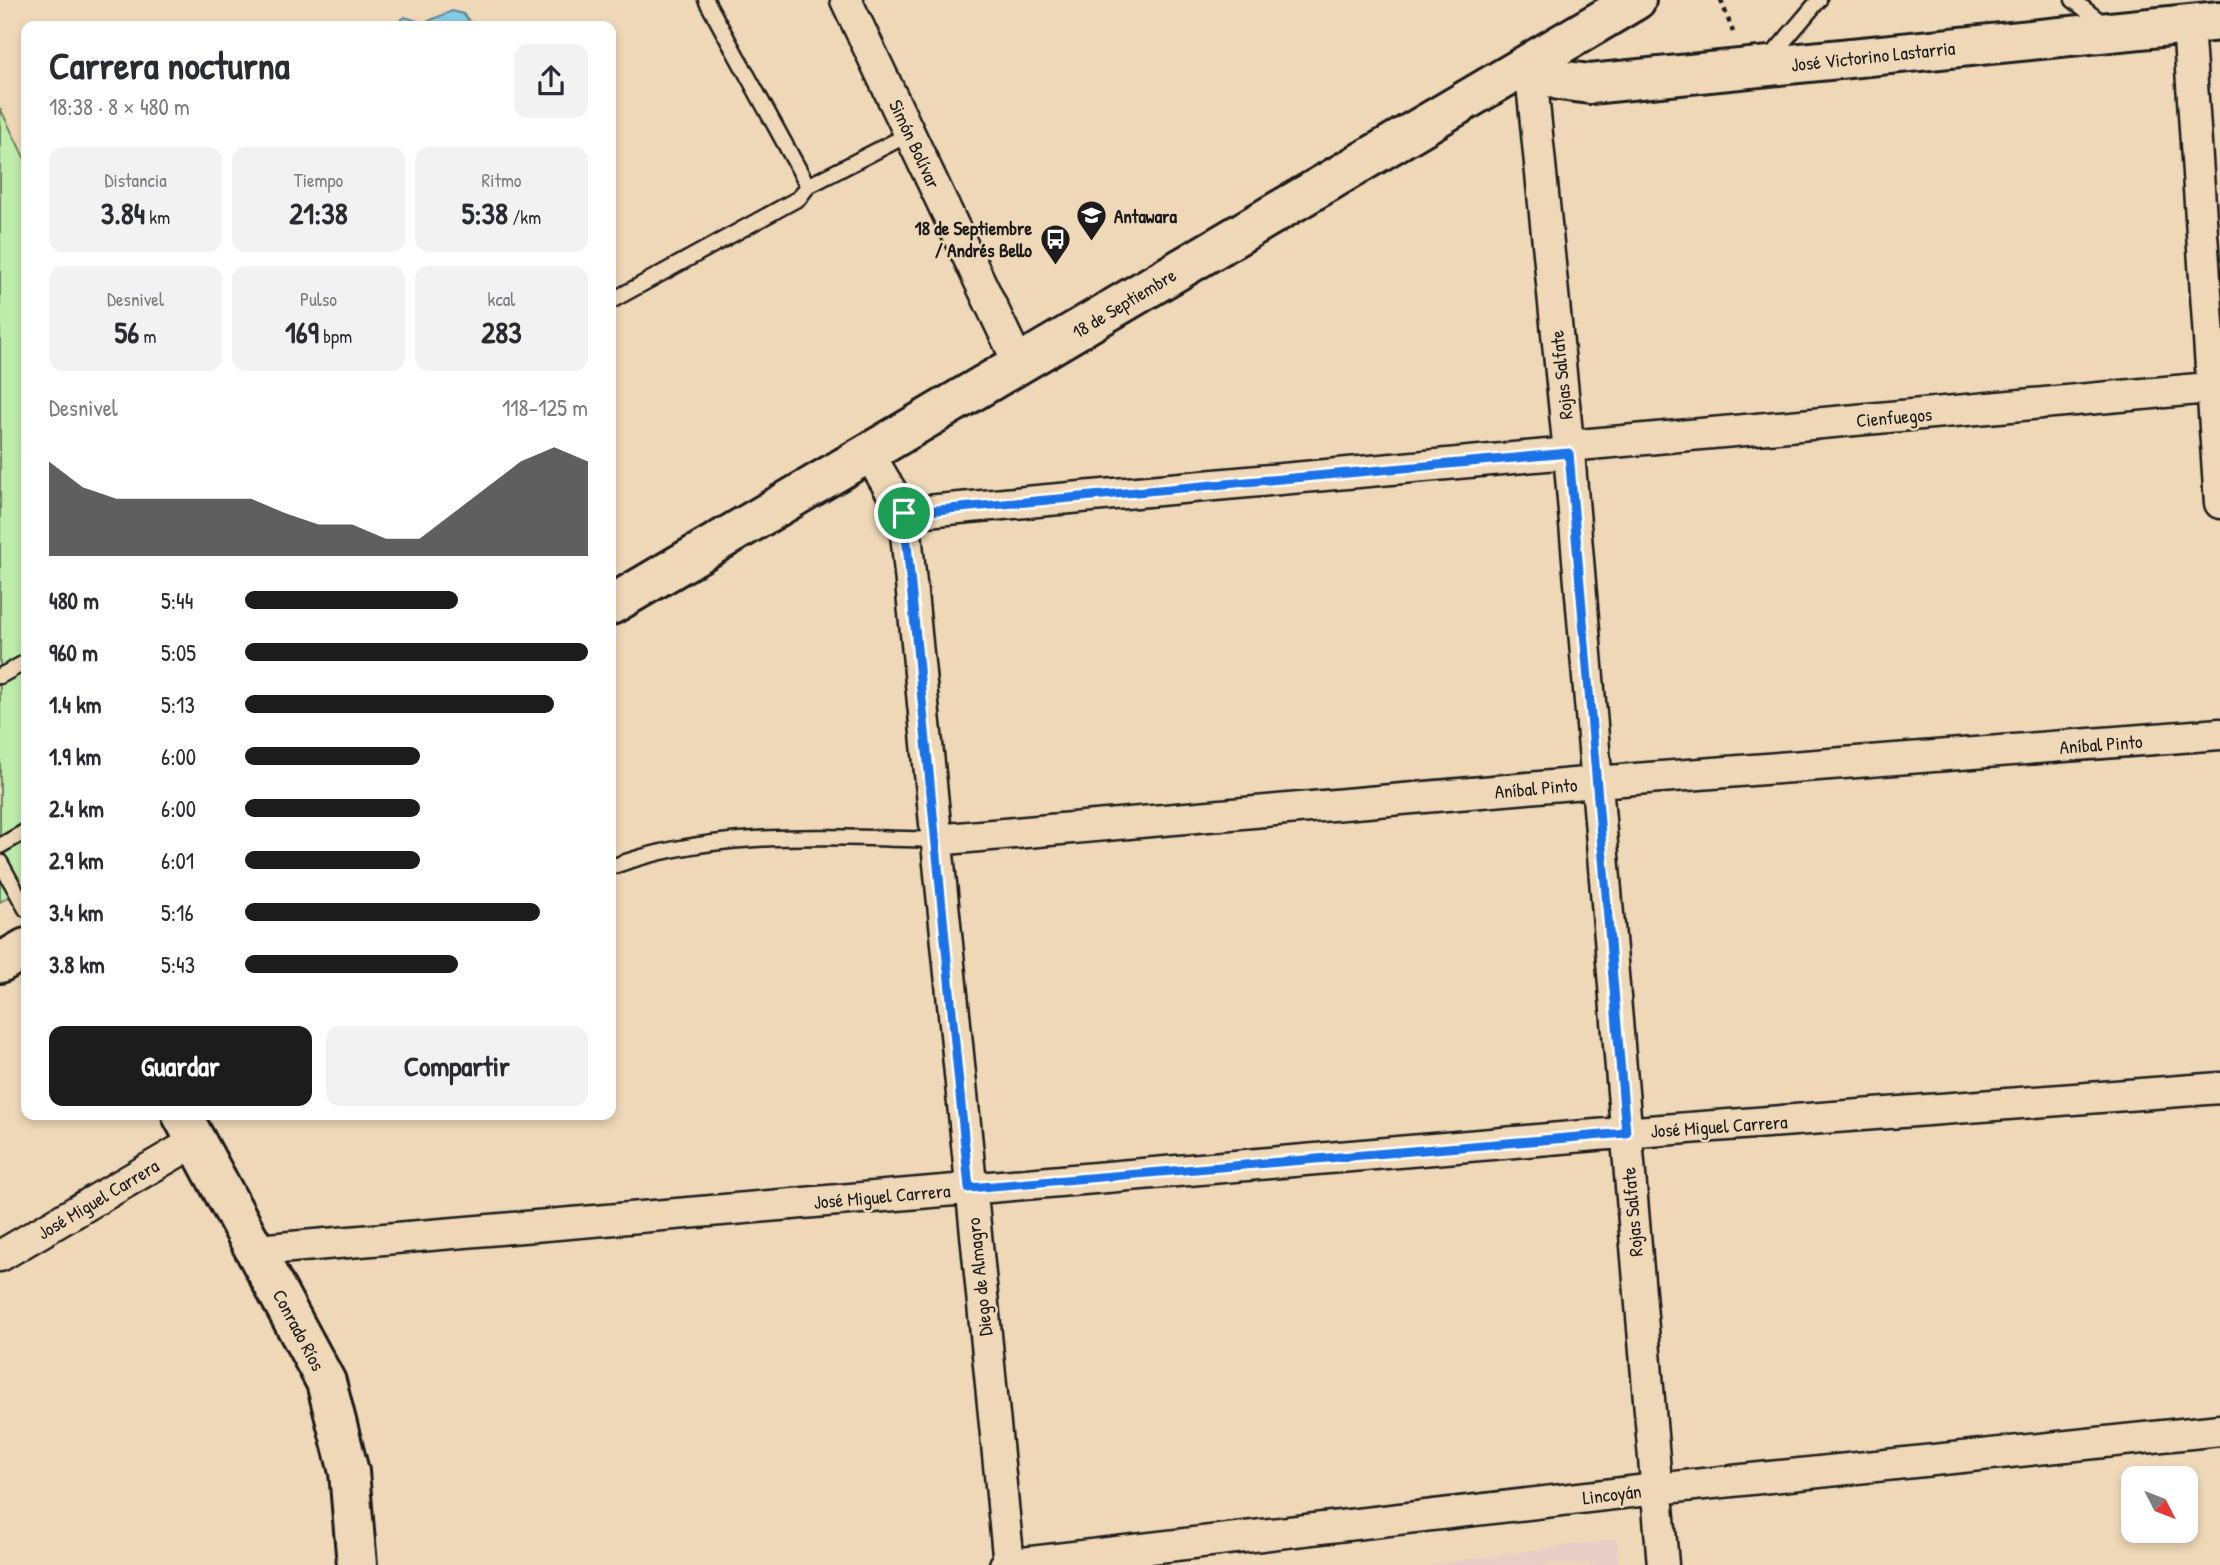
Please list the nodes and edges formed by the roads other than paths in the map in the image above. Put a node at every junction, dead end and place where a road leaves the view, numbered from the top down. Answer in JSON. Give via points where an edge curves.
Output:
{"nodes":[{"id":1,"x":706,"y":0,"type":"edge"},
{"id":2,"x":846,"y":0,"type":"edge"},
{"id":3,"x":1636,"y":0,"type":"edge"},
{"id":4,"x":1819,"y":0,"type":"edge"},
{"id":5,"x":2073,"y":0,"type":"edge"},
{"id":6,"x":2207,"y":15,"type":"edge"},
{"id":7,"x":2113,"y":31,"type":"junction"},
{"id":8,"x":1530,"y":64,"type":"junction"},
{"id":9,"x":1761,"y":68,"type":"junction"},
{"id":10,"x":909,"y":134,"type":"junction"},
{"id":11,"x":808,"y":186,"type":"junction"},
{"id":12,"x":616,"y":298,"type":"edge"},
{"id":13,"x":1019,"y":364,"type":"junction"},
{"id":14,"x":2216,"y":387,"type":"edge"},
{"id":15,"x":1569,"y":450,"type":"junction"},
{"id":16,"x":869,"y":454,"type":"junction"},
{"id":17,"x":2220,"y":503,"type":"edge"},
{"id":18,"x":904,"y":513,"type":"junction"},
{"id":19,"x":616,"y":602,"type":"edge"},
{"id":20,"x":21,"y":665,"type":"edge"},
{"id":21,"x":0,"y":676,"type":"edge"},
{"id":22,"x":2220,"y":734,"type":"edge"},
{"id":23,"x":1596,"y":782,"type":"junction"},
{"id":24,"x":21,"y":834,"type":"edge"},
{"id":25,"x":935,"y":840,"type":"junction"},
{"id":26,"x":0,"y":846,"type":"edge"},
{"id":27,"x":0,"y":862,"type":"edge"},
{"id":28,"x":616,"y":865,"type":"edge"},
{"id":29,"x":21,"y":900,"type":"edge"},
{"id":30,"x":21,"y":951,"type":"edge"},
{"id":31,"x":0,"y":963,"type":"edge"},
{"id":32,"x":2220,"y":1088,"type":"edge"},
{"id":33,"x":189,"y":1128,"type":"edge"},
{"id":34,"x":1626,"y":1133,"type":"junction"},
{"id":35,"x":969,"y":1188,"type":"junction"},
{"id":36,"x":256,"y":1251,"type":"junction"},
{"id":37,"x":0,"y":1256,"type":"edge"},
{"id":38,"x":2220,"y":1430,"type":"edge"},
{"id":39,"x":1656,"y":1489,"type":"junction"},
{"id":40,"x":357,"y":1565,"type":"edge"},
{"id":41,"x":1007,"y":1565,"type":"edge"},
{"id":42,"x":1663,"y":1565,"type":"edge"}],
"edges":[{"from":1,"to":11,"type":"lane"},
{"from":2,"to":10,"type":"street","name":"Simón Bolívar"},
{"from":3,"to":8,"type":"main road","name":"18 de Septiembre"},
{"from":4,"to":9,"type":"lane"},
{"from":5,"to":7,"type":"lane"},
{"from":6,"to":7,"type":"main road","name":"José Victorino Lastarria"},
{"from":6,"to":14,"type":"street"},
{"from":7,"to":9,"type":"main road","name":"José Victorino Lastarria"},
{"from":8,"to":9,"type":"main road","name":"José Victorino Lastarria","via":[[1559,80],[1590,83]]},
{"from":8,"to":13,"type":"main road","name":"18 de Septiembre"},
{"from":8,"to":15,"type":"street","name":"Rojas Salfate"},
{"from":10,"to":11,"type":"lane"},
{"from":10,"to":13,"type":"street","name":"Simón Bolívar"},
{"from":11,"to":12,"type":"lane","via":[[799,198]]},
{"from":13,"to":16,"type":"main road","name":"18 de Septiembre"},
{"from":14,"to":15,"type":"street","name":"Cienfuegos"},
{"from":14,"to":17,"type":"street"},
{"from":15,"to":18,"type":"street","name":"Cienfuegos"},
{"from":15,"to":23,"type":"street","name":"Rojas Salfate"},
{"from":16,"to":18,"type":"street","name":"Diego de Almagro"},
{"from":16,"to":19,"type":"main road","name":"18 de Septiembre"},
{"from":18,"to":25,"type":"street","name":"Diego de Almagro"},
{"from":20,"to":21,"type":"lane"},
{"from":22,"to":23,"type":"street","name":"Aníbal Pinto"},
{"from":23,"to":25,"type":"street","name":"Aníbal Pinto"},
{"from":23,"to":34,"type":"street","name":"Rojas Salfate"},
{"from":24,"to":26,"type":"lane"},
{"from":25,"to":28,"type":"lane","via":[[829,837],[702,844],[645,854]]},
{"from":25,"to":35,"type":"street","name":"Diego de Almagro"},
{"from":27,"to":29,"type":"lane"},
{"from":30,"to":31,"type":"main road"},
{"from":32,"to":34,"type":"street","name":"José Miguel Carrera"},
{"from":33,"to":36,"type":"main road","name":"Conrado Ríos"},
{"from":33,"to":37,"type":"street","name":"José Miguel Carrera"},
{"from":34,"to":35,"type":"street","name":"José Miguel Carrera"},
{"from":34,"to":39,"type":"street","name":"Rojas Salfate"},
{"from":35,"to":36,"type":"street","name":"José Miguel Carrera"},
{"from":35,"to":41,"type":"street","name":"Diego de Almagro"},
{"from":36,"to":40,"type":"main road","name":"Conrado Ríos","via":[[309,1346],[334,1408],[349,1472]]},
{"from":38,"to":39,"type":"street","name":"Lincoyán"},
{"from":39,"to":41,"type":"street","name":"Lincoyán"},
{"from":39,"to":42,"type":"street","name":"Rojas Salfate"}]}
